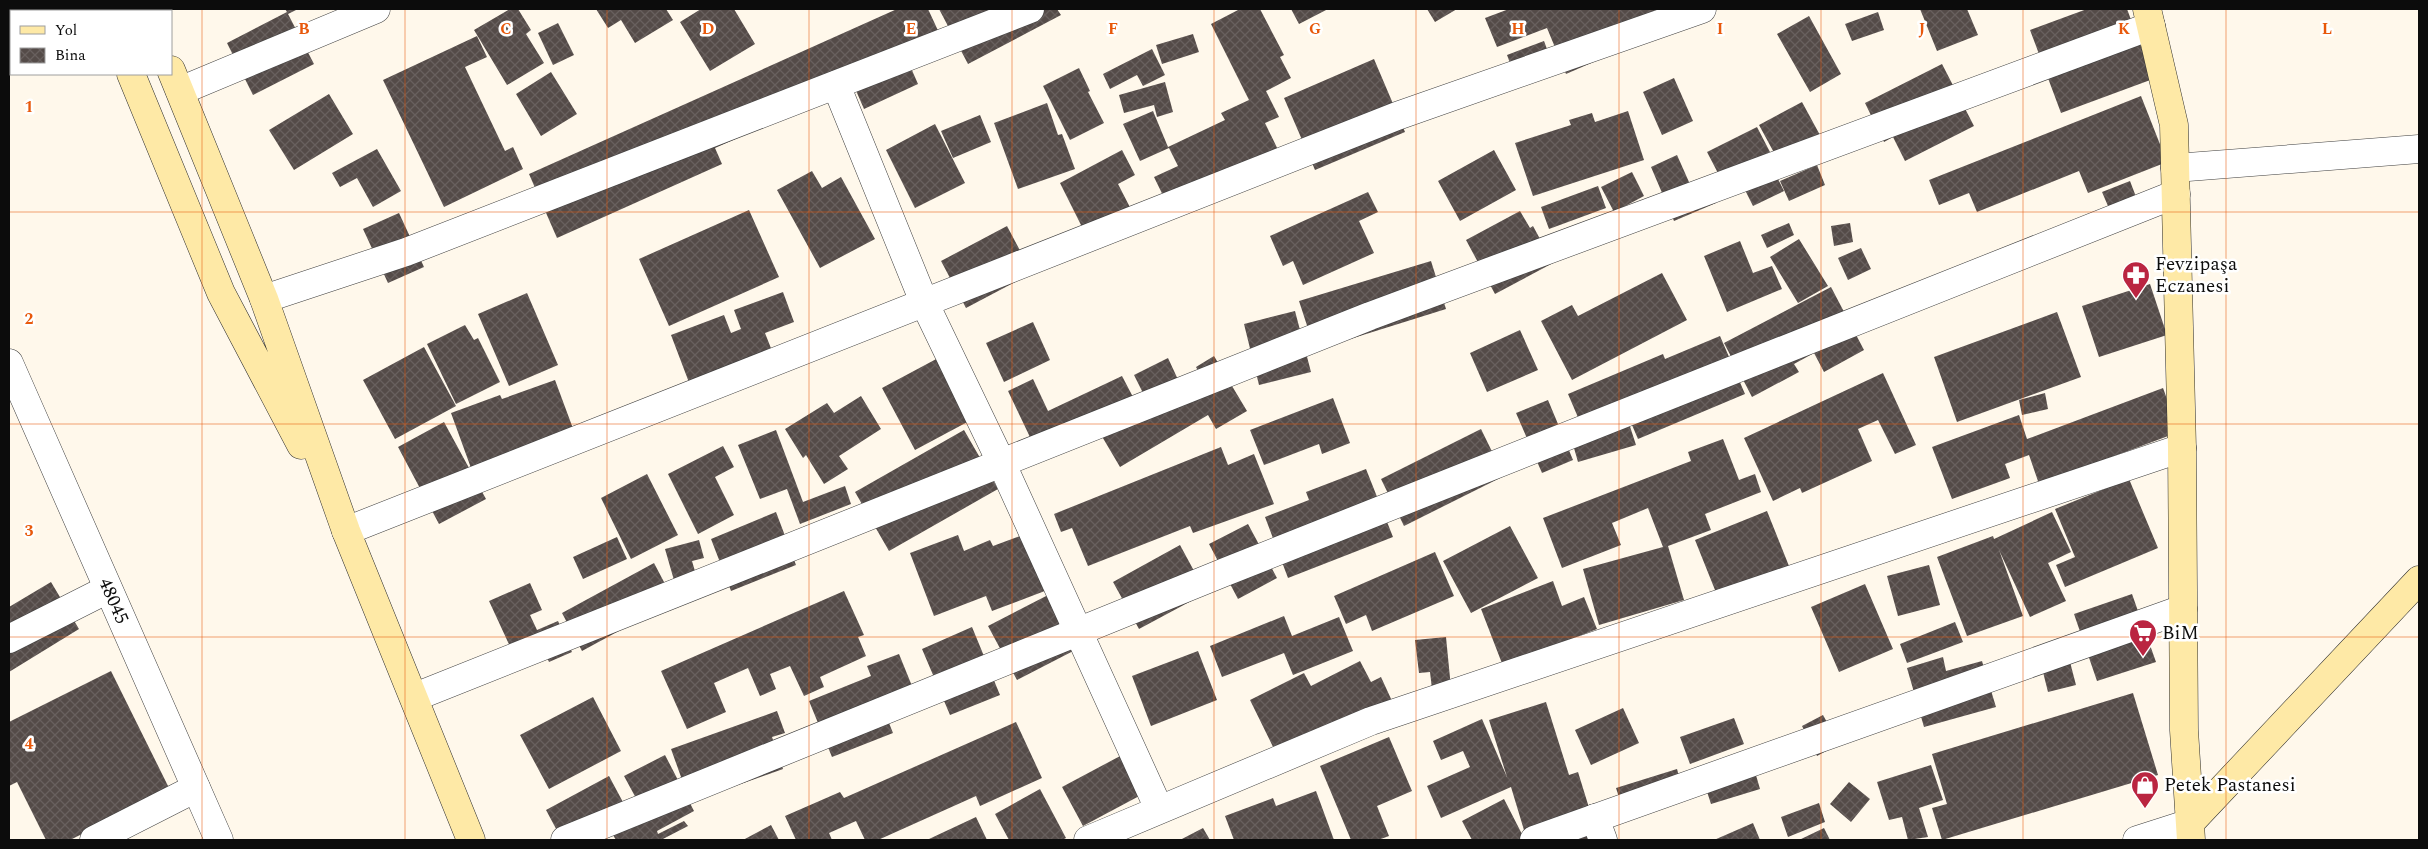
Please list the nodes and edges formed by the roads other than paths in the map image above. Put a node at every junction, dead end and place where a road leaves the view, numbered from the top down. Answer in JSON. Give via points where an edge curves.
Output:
{"nodes":[{"id":1,"x":376,"y":9,"type":"edge"},
{"id":2,"x":1030,"y":9,"type":"edge"},
{"id":3,"x":1702,"y":9,"type":"edge"},
{"id":4,"x":2149,"y":17,"type":"edge"},
{"id":5,"x":131,"y":75,"type":"edge"},
{"id":6,"x":176,"y":80,"type":"edge"},
{"id":7,"x":836,"y":84,"type":"junction"},
{"id":8,"x":2419,"y":149,"type":"edge"},
{"id":9,"x":2176,"y":181,"type":"junction"},
{"id":10,"x":264,"y":299,"type":"junction"},
{"id":11,"x":924,"y":302,"type":"junction"},
{"id":12,"x":9,"y":363,"type":"edge"},
{"id":13,"x":2182,"y":448,"type":"junction"},
{"id":14,"x":1001,"y":462,"type":"junction"},
{"id":15,"x":346,"y":530,"type":"junction"},
{"id":16,"x":2419,"y":580,"type":"edge"},
{"id":17,"x":108,"y":589,"type":"junction"},
{"id":18,"x":2183,"y":609,"type":"junction"},
{"id":19,"x":1079,"y":631,"type":"junction"},
{"id":20,"x":9,"y":639,"type":"edge"},
{"id":21,"x":414,"y":697,"type":"junction"},
{"id":22,"x":196,"y":788,"type":"junction"},
{"id":23,"x":1159,"y":809,"type":"junction"},
{"id":24,"x":1599,"y":829,"type":"edge"},
{"id":25,"x":2190,"y":832,"type":"edge"},
{"id":26,"x":94,"y":840,"type":"edge"},
{"id":27,"x":219,"y":840,"type":"edge"},
{"id":28,"x":471,"y":840,"type":"edge"},
{"id":29,"x":565,"y":840,"type":"edge"},
{"id":30,"x":1088,"y":840,"type":"edge"},
{"id":31,"x":1534,"y":840,"type":"edge"},
{"id":32,"x":2137,"y":840,"type":"edge"}],
"edges":[{"from":1,"to":6,"type":"street"},
{"from":2,"to":7,"type":"street"},
{"from":3,"to":11,"type":"street","via":[[1397,116]]},
{"from":4,"to":9,"type":"main road","via":[[2174,125]]},
{"from":4,"to":14,"type":"street","via":[[1370,316]]},
{"from":5,"to":15,"type":"main road","via":[[221,292]]},
{"from":6,"to":10,"type":"main road"},
{"from":7,"to":10,"type":"street","via":[[406,252]]},
{"from":7,"to":11,"type":"street"},
{"from":8,"to":9,"type":"street"},
{"from":9,"to":13,"type":"main road"},
{"from":9,"to":19,"type":"street"},
{"from":10,"to":15,"type":"main road"},
{"from":11,"to":14,"type":"street"},
{"from":11,"to":15,"type":"street"},
{"from":12,"to":17,"type":"street","name":"48045"},
{"from":13,"to":18,"type":"main road"},
{"from":13,"to":23,"type":"street","via":[[1371,721]]},
{"from":14,"to":19,"type":"street"},
{"from":14,"to":21,"type":"street"},
{"from":15,"to":21,"type":"main road"},
{"from":16,"to":25,"type":"main road"},
{"from":17,"to":20,"type":"street"},
{"from":17,"to":22,"type":"street","name":"48045"},
{"from":18,"to":24,"type":"street"},
{"from":18,"to":25,"type":"main road","via":[[2184,730]]},
{"from":19,"to":23,"type":"street"},
{"from":19,"to":29,"type":"street"},
{"from":21,"to":28,"type":"main road"},
{"from":22,"to":26,"type":"street"},
{"from":22,"to":27,"type":"street","name":"48045"},
{"from":23,"to":30,"type":"street"},
{"from":24,"to":31,"type":"street"},
{"from":25,"to":32,"type":"street"}]}
